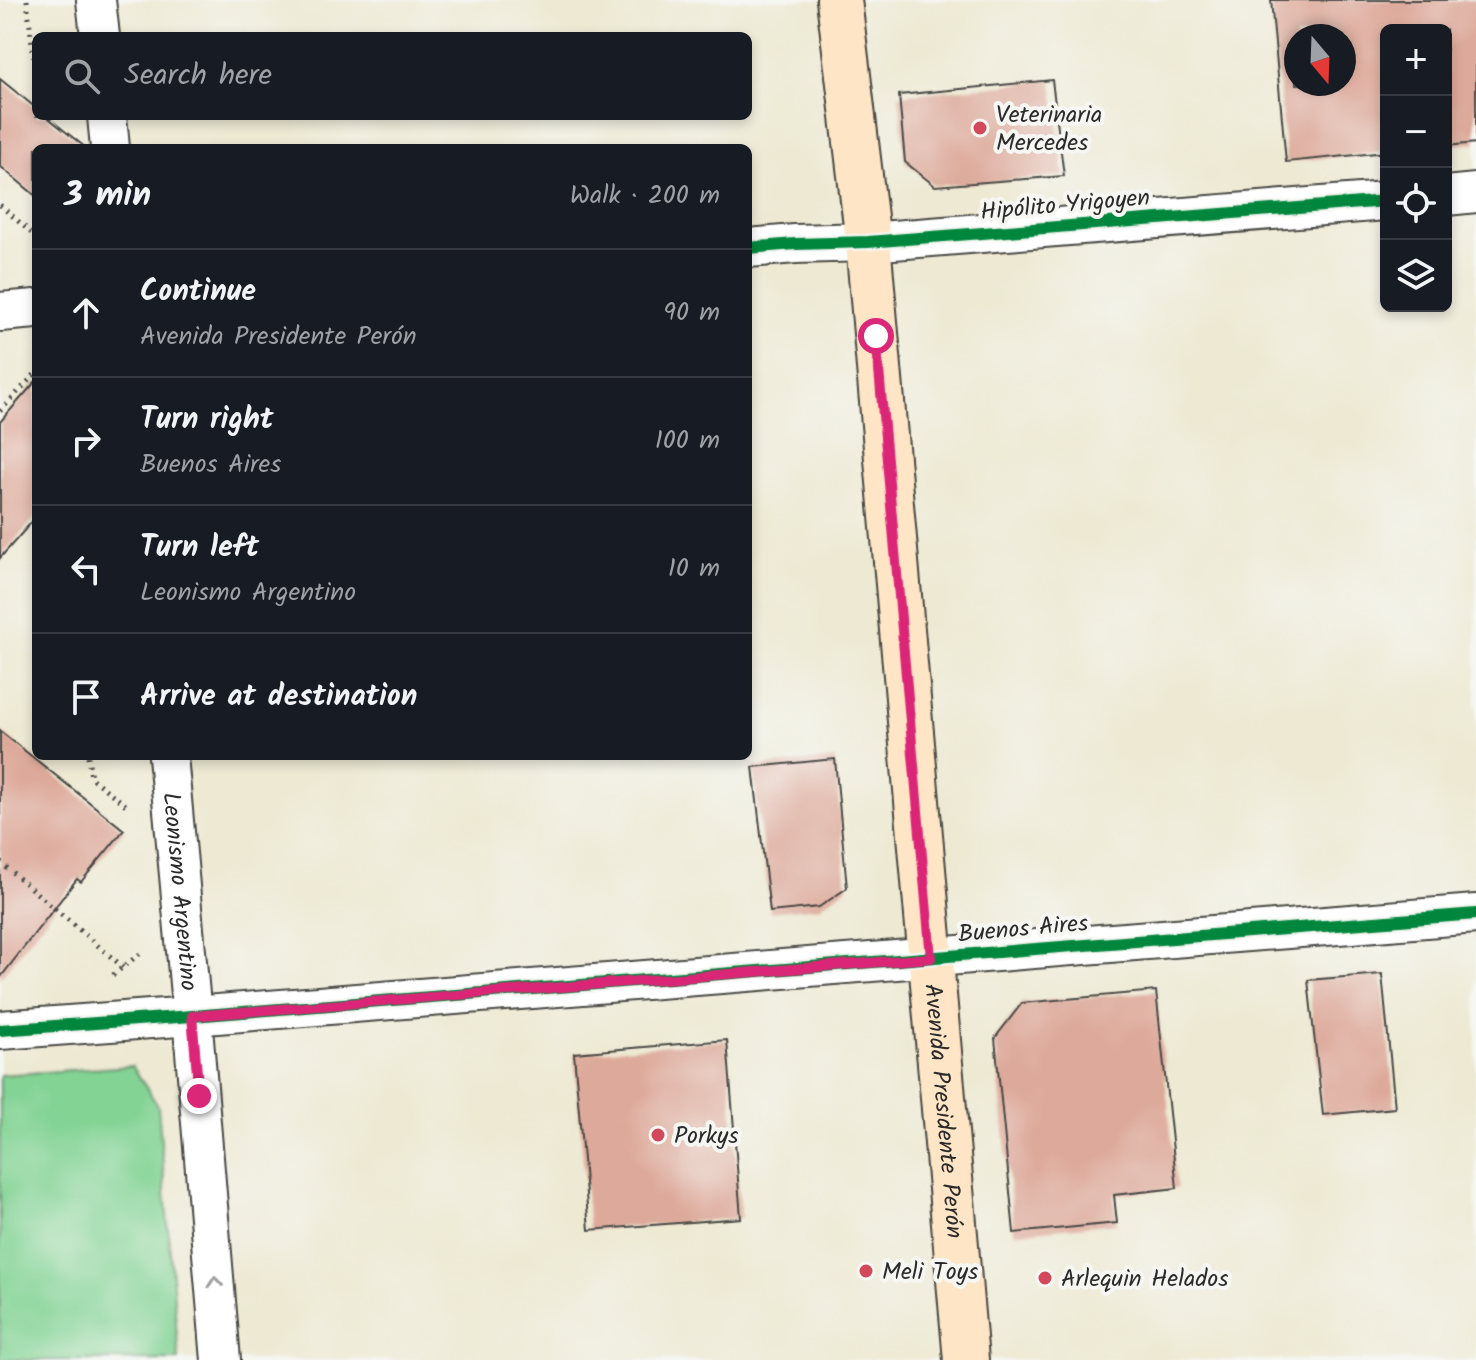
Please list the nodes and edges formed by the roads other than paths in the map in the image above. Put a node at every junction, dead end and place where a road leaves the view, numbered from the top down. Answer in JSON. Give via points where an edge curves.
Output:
{"nodes":[{"id":1,"x":96,"y":0,"type":"edge"},
{"id":2,"x":839,"y":0,"type":"edge"},
{"id":3,"x":100,"y":32,"type":"edge"},
{"id":4,"x":107,"y":120,"type":"edge"},
{"id":5,"x":110,"y":144,"type":"edge"},
{"id":6,"x":1476,"y":193,"type":"edge"},
{"id":7,"x":1452,"y":195,"type":"edge"},
{"id":8,"x":1380,"y":201,"type":"edge"},
{"id":9,"x":868,"y":242,"type":"junction"},
{"id":10,"x":752,"y":248,"type":"edge"},
{"id":11,"x":32,"y":309,"type":"edge"},
{"id":12,"x":0,"y":312,"type":"edge"},
{"id":13,"x":168,"y":760,"type":"edge"},
{"id":14,"x":1476,"y":914,"type":"edge"},
{"id":15,"x":931,"y":958,"type":"junction"},
{"id":16,"x":192,"y":1016,"type":"junction"},
{"id":17,"x":0,"y":1030,"type":"edge"},
{"id":18,"x":221,"y":1360,"type":"edge"},
{"id":19,"x":966,"y":1360,"type":"edge"}],
"edges":[{"from":1,"to":3,"type":"street"},
{"from":2,"to":9,"type":"main road","name":"Avenida Presidente Perón"},
{"from":4,"to":5,"type":"street"},
{"from":6,"to":7,"type":"street"},
{"from":8,"to":9,"type":"street","name":"Hipólito Yrigoyen"},
{"from":9,"to":10,"type":"street","name":"Hipólito Yrigoyen"},
{"from":9,"to":15,"type":"main road","name":"Avenida Presidente Perón"},
{"from":11,"to":12,"type":"street"},
{"from":13,"to":16,"type":"street","name":"Leonismo Argentino"},
{"from":14,"to":15,"type":"street","name":"Buenos Aires"},
{"from":15,"to":16,"type":"street","name":"Buenos Aires"},
{"from":15,"to":19,"type":"main road","name":"Avenida Presidente Perón"},
{"from":16,"to":17,"type":"street","name":"Buenos Aires"},
{"from":18,"to":16,"type":"street","name":"Leonismo Argentino","one_way":true}]}
